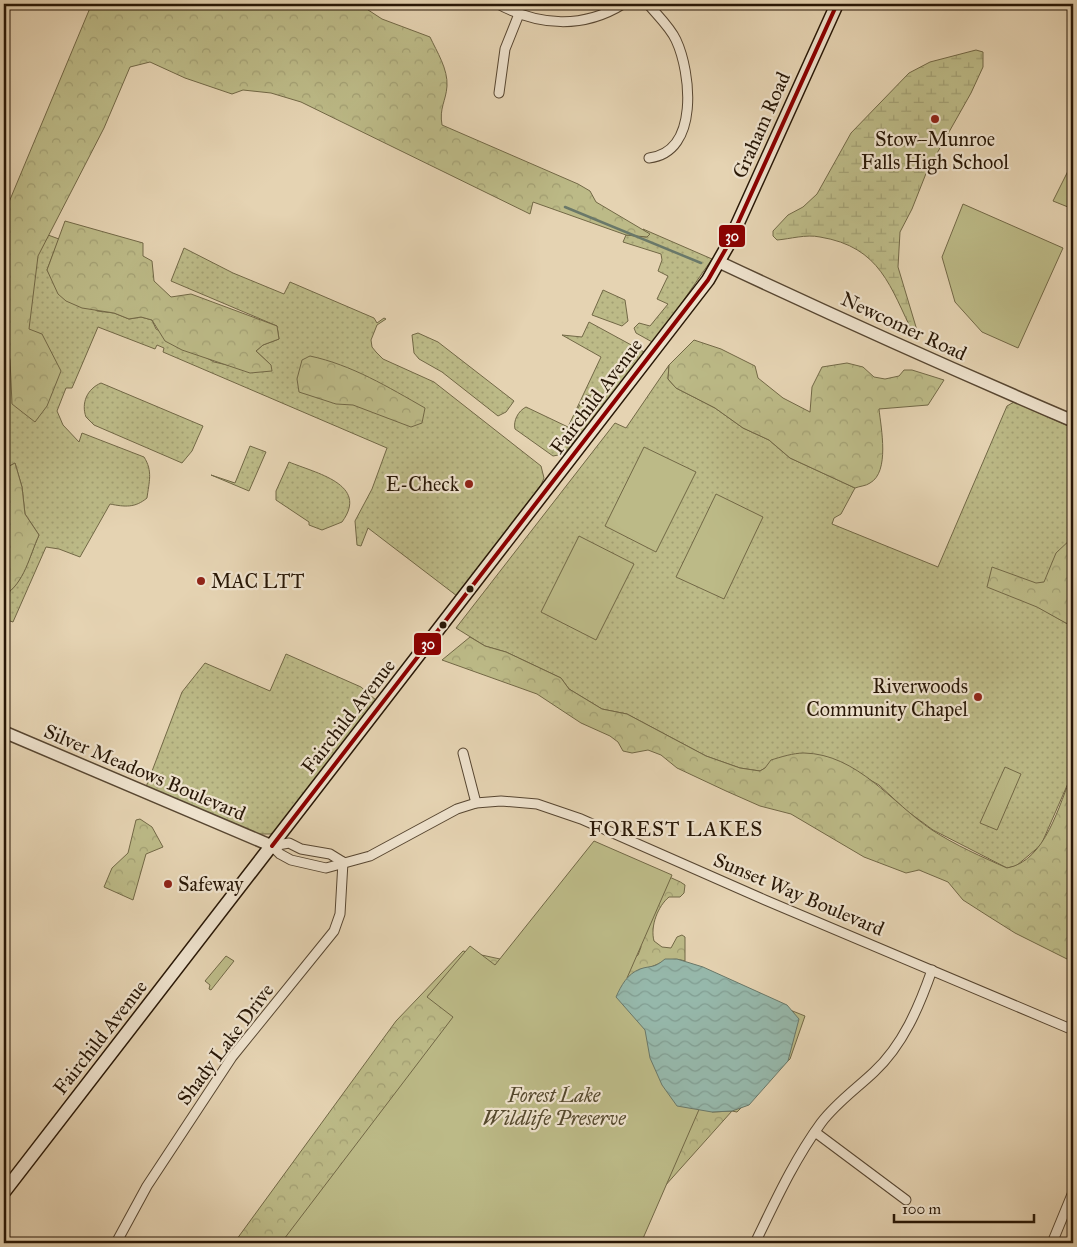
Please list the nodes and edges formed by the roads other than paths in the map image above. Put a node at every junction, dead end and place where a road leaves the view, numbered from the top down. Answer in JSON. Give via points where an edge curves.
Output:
{"nodes":[{"id":1,"x":498,"y":4,"type":"edge"},
{"id":2,"x":623,"y":4,"type":"edge"},
{"id":3,"x":648,"y":4,"type":"edge"},
{"id":4,"x":837,"y":4,"type":"edge"},
{"id":5,"x":518,"y":14,"type":"junction"},
{"id":6,"x":499,"y":93,"type":"dead end"},
{"id":7,"x":649,"y":158,"type":"dead end"},
{"id":8,"x":719,"y":262,"type":"junction"},
{"id":9,"x":1073,"y":421,"type":"edge"},
{"id":10,"x":4,"y":732,"type":"edge"},
{"id":11,"x":463,"y":753,"type":"dead end"},
{"id":12,"x":476,"y":803,"type":"junction"},
{"id":13,"x":272,"y":846,"type":"junction"},
{"id":14,"x":343,"y":862,"type":"junction"},
{"id":15,"x":932,"y":970,"type":"junction"},
{"id":16,"x":1073,"y":1030,"type":"edge"},
{"id":17,"x":815,"y":1132,"type":"junction"},
{"id":18,"x":4,"y":1192,"type":"edge"},
{"id":19,"x":1073,"y":1192,"type":"edge"},
{"id":20,"x":906,"y":1200,"type":"dead end"},
{"id":21,"x":116,"y":1243,"type":"edge"},
{"id":22,"x":755,"y":1243,"type":"edge"},
{"id":23,"x":1052,"y":1243,"type":"edge"}],
"edges":[{"from":1,"to":5,"type":"street"},
{"from":2,"to":5,"type":"street","via":[[598,16],[569,22],[540,20]]},
{"from":3,"to":7,"type":"street","via":[[675,38],[689,92],[687,113],[678,139],[666,152]]},
{"from":4,"to":8,"type":"main road","name":"Graham Road"},
{"from":5,"to":6,"type":"street","via":[[505,49]]},
{"from":8,"to":9,"type":"street","name":"Newcomer Road","via":[[917,354]]},
{"from":8,"to":13,"type":"main road","name":"Fairchild Avenue","via":[[567,465]]},
{"from":10,"to":13,"type":"street","name":"Silver Meadows Boulevard"},
{"from":11,"to":12,"type":"street"},
{"from":12,"to":14,"type":"street","name":"Sunset Way Boulevard","via":[[457,809],[370,856]]},
{"from":12,"to":15,"type":"street","name":"Sunset Way Boulevard","via":[[520,802],[560,810]]},
{"from":13,"to":14,"type":"street","via":[[289,843],[301,849],[330,854]]},
{"from":13,"to":14,"type":"street","name":"Sunset Way Boulevard","via":[[280,854],[306,865],[326,868]]},
{"from":13,"to":18,"type":"main road","name":"Fairchild Avenue"},
{"from":14,"to":21,"type":"street","name":"Shady Lake Drive","via":[[340,909],[334,931],[232,1057],[147,1186]]},
{"from":15,"to":16,"type":"street","name":"Sunset Way Boulevard"},
{"from":15,"to":17,"type":"street","via":[[897,1046],[875,1072],[839,1102]]},
{"from":17,"to":20,"type":"street"},
{"from":17,"to":22,"type":"street","via":[[786,1180]]},
{"from":19,"to":23,"type":"street"}]}
